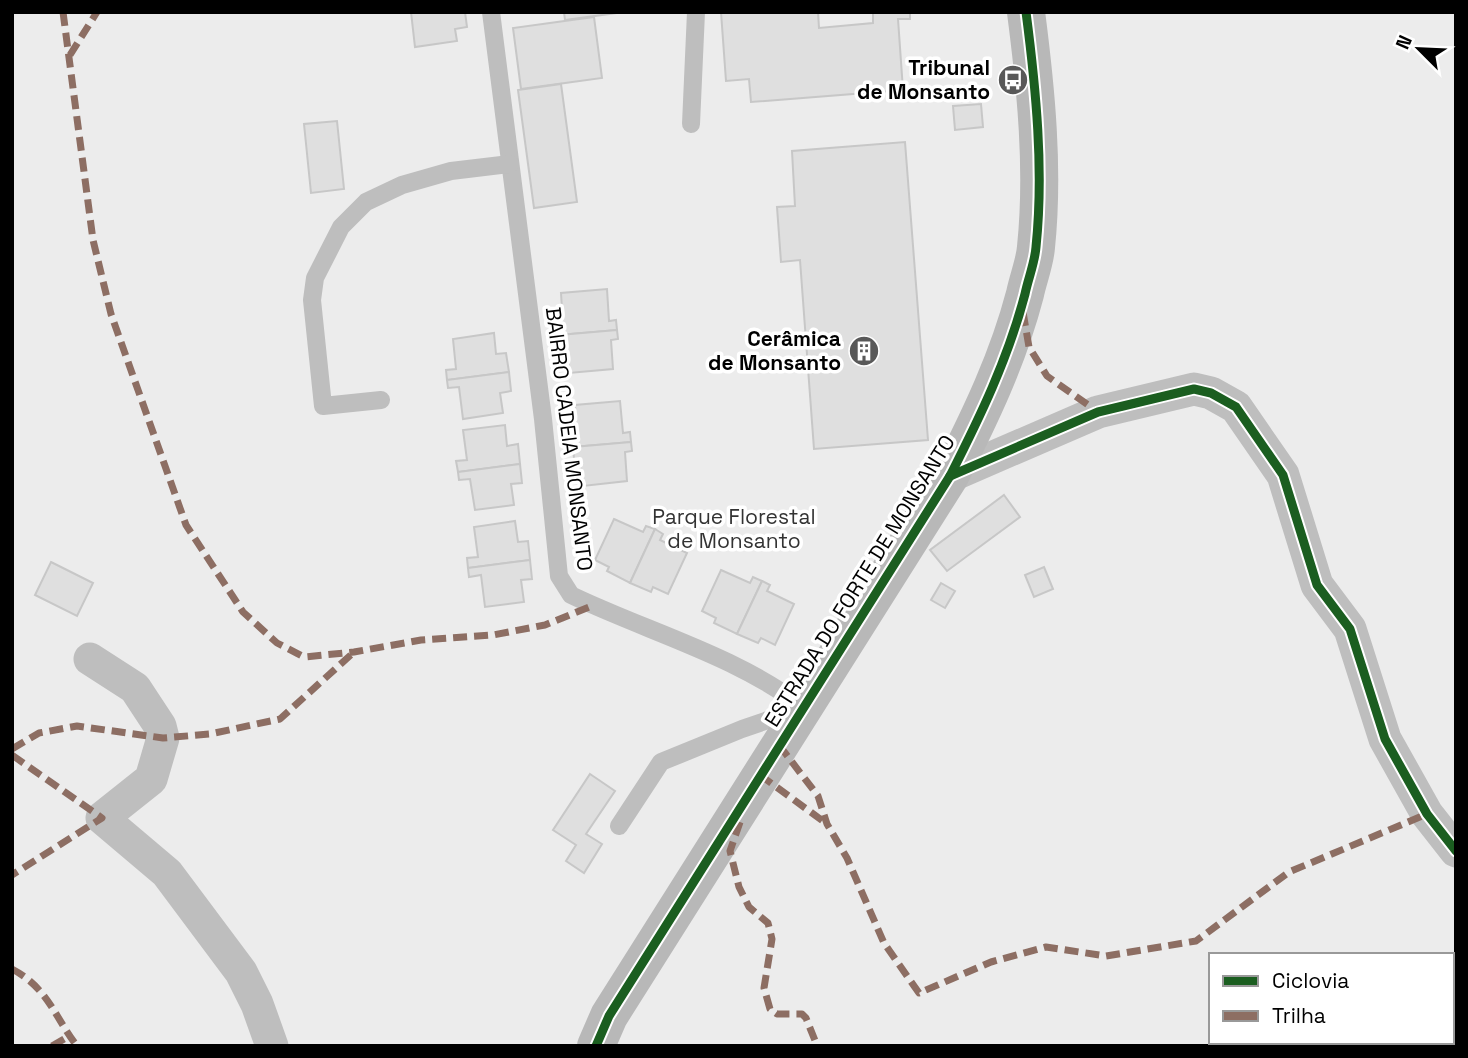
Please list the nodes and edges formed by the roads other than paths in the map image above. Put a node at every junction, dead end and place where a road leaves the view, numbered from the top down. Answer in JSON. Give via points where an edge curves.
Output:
{"nodes":[{"id":1,"x":491,"y":12,"type":"edge"},
{"id":2,"x":696,"y":12,"type":"edge"},
{"id":3,"x":1026,"y":12,"type":"edge"},
{"id":4,"x":691,"y":124,"type":"dead end"},
{"id":5,"x":510,"y":164,"type":"junction"},
{"id":6,"x":381,"y":400,"type":"dead end"},
{"id":7,"x":950,"y":476,"type":"junction"},
{"id":8,"x":90,"y":659,"type":"dead end"},
{"id":9,"x":803,"y":707,"type":"junction"},
{"id":10,"x":619,"y":826,"type":"dead end"},
{"id":11,"x":1456,"y":851,"type":"edge"},
{"id":12,"x":272,"y":1046,"type":"edge"},
{"id":13,"x":596,"y":1046,"type":"edge"}],
"edges":[{"from":1,"to":5,"type":"lane","name":"BAIRRO CADEIA MONSANTO"},
{"from":2,"to":4,"type":"lane"},
{"from":3,"to":7,"type":"street","name":"ESTRADA DO FORTE DE MONSANTO","via":[[1034,78],[1036,249],[1005,359]]},
{"from":5,"to":6,"type":"lane","via":[[451,172],[384,192],[353,213],[331,244],[315,278],[312,300],[323,407]]},
{"from":5,"to":9,"type":"lane","name":"BAIRRO CADEIA MONSANTO","via":[[559,576],[571,594],[747,672]]},
{"from":7,"to":9,"type":"street","name":"ESTRADA DO FORTE DE MONSANTO"},
{"from":7,"to":11,"type":"street","via":[[1098,412],[1194,389],[1236,407],[1283,475],[1317,585],[1350,629],[1385,739],[1427,814]]},
{"from":8,"to":12,"type":"street","via":[[135,688],[163,738],[151,779],[102,818],[167,873],[241,972]]},
{"from":9,"to":10,"type":"lane","via":[[661,762]]},
{"from":9,"to":13,"type":"street","name":"ESTRADA DO FORTE DE MONSANTO","via":[[609,1016]]}]}
